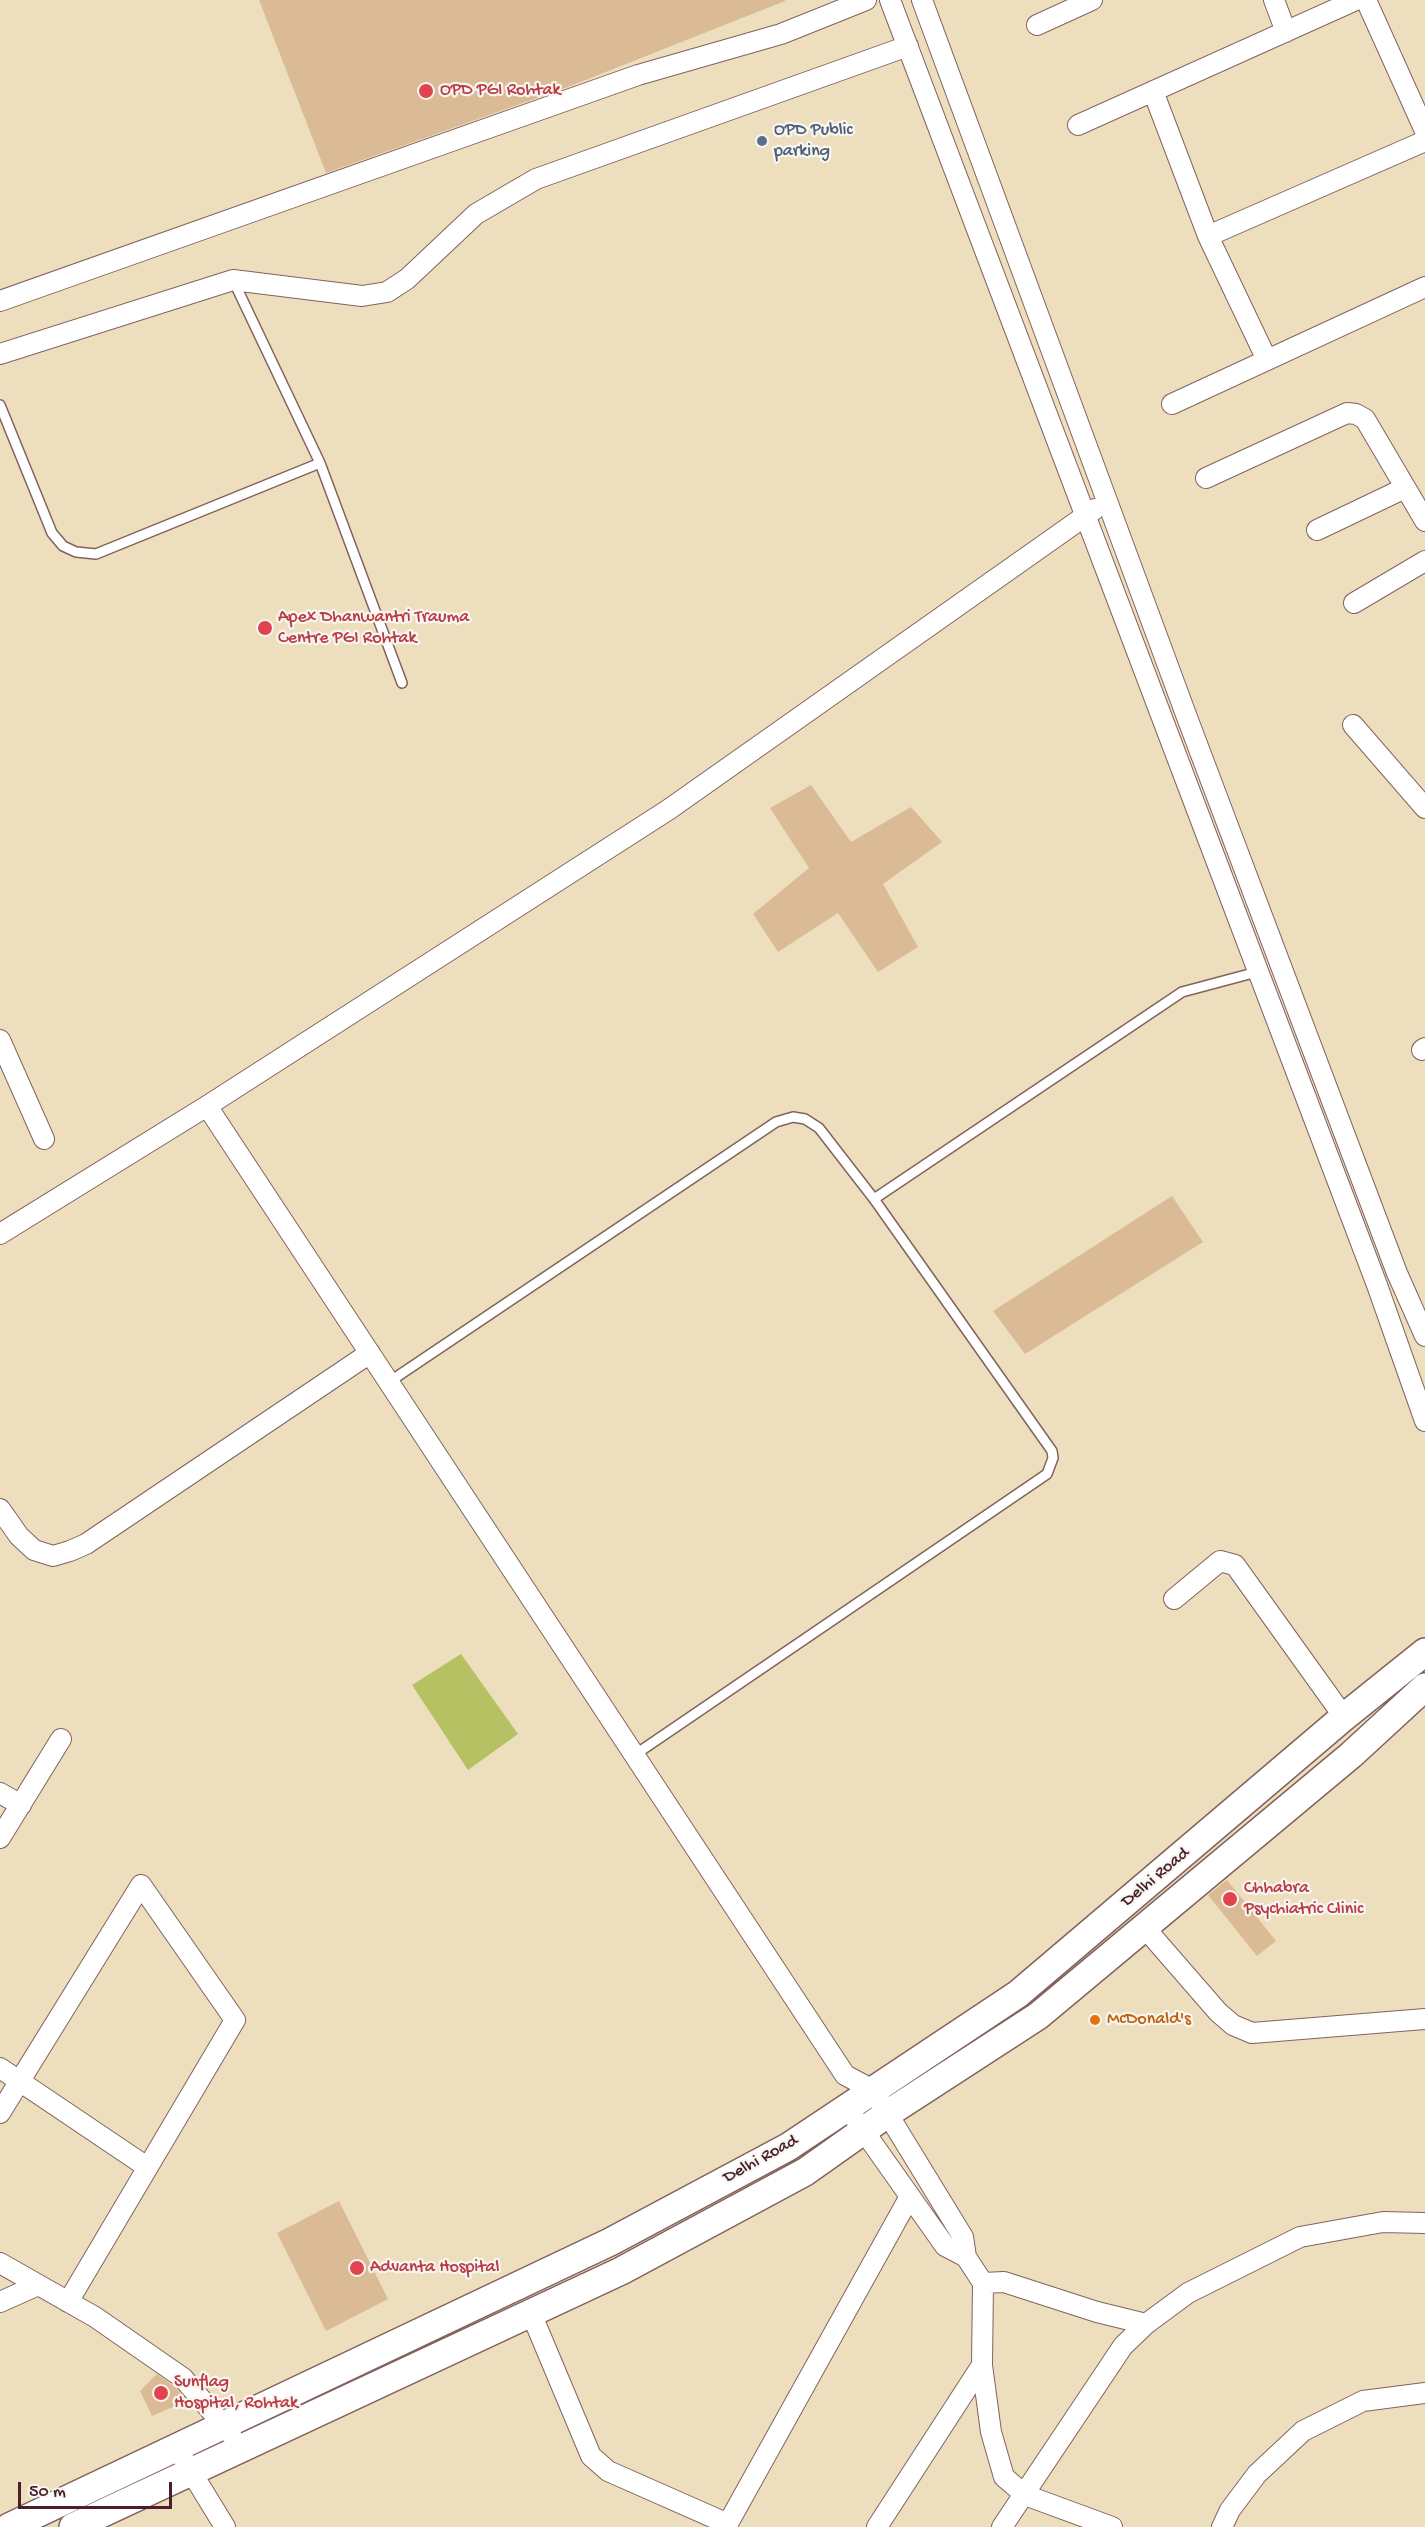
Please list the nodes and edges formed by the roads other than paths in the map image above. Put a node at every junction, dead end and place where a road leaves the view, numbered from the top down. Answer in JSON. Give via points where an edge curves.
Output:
{"nodes":[{"id":1,"x":866,"y":0,"type":"edge"},
{"id":2,"x":890,"y":0,"type":"edge"},
{"id":3,"x":922,"y":0,"type":"edge"},
{"id":4,"x":1092,"y":0,"type":"edge"},
{"id":5,"x":1274,"y":0,"type":"edge"},
{"id":6,"x":1356,"y":0,"type":"edge"},
{"id":7,"x":1366,"y":0,"type":"edge"},
{"id":8,"x":1036,"y":25,"type":"dead end"},
{"id":9,"x":1286,"y":32,"type":"junction"},
{"id":10,"x":908,"y":46,"type":"junction"},
{"id":11,"x":1153,"y":91,"type":"junction"},
{"id":12,"x":1078,"y":125,"type":"dead end"},
{"id":13,"x":1425,"y":131,"type":"edge"},
{"id":14,"x":1425,"y":141,"type":"edge"},
{"id":15,"x":1208,"y":236,"type":"junction"},
{"id":16,"x":233,"y":280,"type":"junction"},
{"id":17,"x":1425,"y":286,"type":"edge"},
{"id":18,"x":0,"y":301,"type":"edge"},
{"id":19,"x":0,"y":354,"type":"edge"},
{"id":20,"x":1266,"y":360,"type":"junction"},
{"id":21,"x":1172,"y":404,"type":"dead end"},
{"id":22,"x":0,"y":405,"type":"edge"},
{"id":23,"x":320,"y":463,"type":"junction"},
{"id":24,"x":1206,"y":478,"type":"dead end"},
{"id":25,"x":1405,"y":488,"type":"junction"},
{"id":26,"x":1107,"y":501,"type":"junction"},
{"id":27,"x":1085,"y":516,"type":"junction"},
{"id":28,"x":1425,"y":522,"type":"edge"},
{"id":29,"x":1317,"y":530,"type":"dead end"},
{"id":30,"x":1425,"y":561,"type":"edge"},
{"id":31,"x":1354,"y":603,"type":"dead end"},
{"id":32,"x":402,"y":683,"type":"dead end"},
{"id":33,"x":1188,"y":720,"type":"junction"},
{"id":34,"x":1353,"y":725,"type":"dead end"},
{"id":35,"x":1165,"y":732,"type":"junction"},
{"id":36,"x":1425,"y":808,"type":"edge"},
{"id":37,"x":1257,"y":972,"type":"junction"},
{"id":38,"x":0,"y":1040,"type":"edge"},
{"id":39,"x":207,"y":1106,"type":"junction"},
{"id":40,"x":44,"y":1139,"type":"dead end"},
{"id":41,"x":874,"y":1199,"type":"junction"},
{"id":42,"x":0,"y":1234,"type":"edge"},
{"id":43,"x":1425,"y":1336,"type":"edge"},
{"id":44,"x":370,"y":1353,"type":"junction"},
{"id":45,"x":390,"y":1382,"type":"junction"},
{"id":46,"x":1425,"y":1421,"type":"edge"},
{"id":47,"x":0,"y":1509,"type":"edge"},
{"id":48,"x":1174,"y":1599,"type":"dead end"},
{"id":49,"x":1425,"y":1652,"type":"edge"},
{"id":50,"x":1425,"y":1687,"type":"edge"},
{"id":51,"x":1344,"y":1717,"type":"junction"},
{"id":52,"x":61,"y":1739,"type":"dead end"},
{"id":53,"x":636,"y":1754,"type":"junction"},
{"id":54,"x":0,"y":1792,"type":"edge"},
{"id":55,"x":21,"y":1804,"type":"junction"},
{"id":56,"x":0,"y":1838,"type":"edge"},
{"id":57,"x":1145,"y":1928,"type":"junction"},
{"id":58,"x":1425,"y":2019,"type":"edge"},
{"id":59,"x":0,"y":2068,"type":"edge"},
{"id":60,"x":845,"y":2075,"type":"junction"},
{"id":61,"x":20,"y":2081,"type":"junction"},
{"id":62,"x":873,"y":2090,"type":"junction"},
{"id":63,"x":847,"y":2108,"type":"junction"},
{"id":64,"x":0,"y":2113,"type":"edge"},
{"id":65,"x":887,"y":2114,"type":"junction"},
{"id":66,"x":863,"y":2132,"type":"junction"},
{"id":67,"x":147,"y":2167,"type":"junction"},
{"id":68,"x":909,"y":2198,"type":"junction"},
{"id":69,"x":1425,"y":2223,"type":"edge"},
{"id":70,"x":966,"y":2257,"type":"junction"},
{"id":71,"x":0,"y":2263,"type":"edge"},
{"id":72,"x":983,"y":2283,"type":"junction"},
{"id":73,"x":38,"y":2285,"type":"junction"},
{"id":74,"x":0,"y":2302,"type":"edge"},
{"id":75,"x":68,"y":2302,"type":"junction"},
{"id":76,"x":531,"y":2313,"type":"junction"},
{"id":77,"x":1146,"y":2324,"type":"junction"},
{"id":78,"x":982,"y":2365,"type":"junction"},
{"id":79,"x":1425,"y":2393,"type":"edge"},
{"id":80,"x":225,"y":2424,"type":"junction"},
{"id":81,"x":177,"y":2448,"type":"junction"},
{"id":82,"x":240,"y":2449,"type":"junction"},
{"id":83,"x":192,"y":2472,"type":"junction"},
{"id":84,"x":1025,"y":2494,"type":"junction"},
{"id":85,"x":1007,"y":2525,"type":"edge"},
{"id":86,"x":727,"y":2526,"type":"edge"},
{"id":87,"x":9,"y":2527,"type":"edge"},
{"id":88,"x":73,"y":2527,"type":"edge"},
{"id":89,"x":225,"y":2527,"type":"edge"},
{"id":90,"x":877,"y":2527,"type":"edge"},
{"id":91,"x":1112,"y":2527,"type":"edge"},
{"id":92,"x":1222,"y":2527,"type":"edge"}],
"edges":[{"from":1,"to":18,"type":"street","via":[[781,33],[638,75]]},
{"from":2,"to":10,"type":"street"},
{"from":3,"to":26,"type":"street"},
{"from":4,"to":8,"type":"street"},
{"from":5,"to":9,"type":"street"},
{"from":6,"to":9,"type":"street"},
{"from":7,"to":13,"type":"street"},
{"from":9,"to":11,"type":"street"},
{"from":10,"to":16,"type":"street","via":[[536,179],[476,214],[407,279],[387,292],[362,296]]},
{"from":10,"to":27,"type":"street"},
{"from":11,"to":12,"type":"street"},
{"from":11,"to":15,"type":"street"},
{"from":14,"to":15,"type":"street"},
{"from":15,"to":20,"type":"street"},
{"from":16,"to":19,"type":"street"},
{"from":16,"to":23,"type":"lane"},
{"from":17,"to":20,"type":"street"},
{"from":20,"to":21,"type":"street"},
{"from":22,"to":23,"type":"lane","via":[[52,533],[63,546],[76,552],[96,554]]},
{"from":23,"to":32,"type":"lane"},
{"from":24,"to":25,"type":"street","via":[[1347,413],[1365,419]]},
{"from":25,"to":28,"type":"street"},
{"from":25,"to":29,"type":"street"},
{"from":26,"to":27,"type":"street"},
{"from":26,"to":33,"type":"street"},
{"from":27,"to":35,"type":"street"},
{"from":27,"to":39,"type":"street","via":[[668,810]]},
{"from":30,"to":31,"type":"street"},
{"from":33,"to":35,"type":"street"},
{"from":33,"to":43,"type":"street"},
{"from":34,"to":36,"type":"street"},
{"from":35,"to":37,"type":"street"},
{"from":37,"to":41,"type":"lane","via":[[1182,992]]},
{"from":37,"to":46,"type":"street"},
{"from":38,"to":40,"type":"street"},
{"from":39,"to":42,"type":"street"},
{"from":39,"to":44,"type":"street"},
{"from":41,"to":45,"type":"lane","via":[[819,1128],[793,1117],[776,1122]]},
{"from":41,"to":53,"type":"lane","via":[[1052,1451],[1050,1468],[1047,1474]]},
{"from":44,"to":45,"type":"street"},
{"from":44,"to":47,"type":"street","via":[[70,1551],[53,1556],[34,1550]]},
{"from":45,"to":53,"type":"street"},
{"from":48,"to":51,"type":"street","via":[[1220,1560],[1235,1565]]},
{"from":49,"to":51,"type":"main road","name":"Delhi Road"},
{"from":50,"to":57,"type":"main road","name":"Delhi Road","via":[[1351,1755]]},
{"from":51,"to":62,"type":"main road","name":"Delhi Road","via":[[1018,1994]]},
{"from":52,"to":55,"type":"street"},
{"from":53,"to":60,"type":"street"},
{"from":54,"to":55,"type":"street"},
{"from":55,"to":56,"type":"street"},
{"from":57,"to":58,"type":"street","via":[[1218,2012],[1233,2025],[1252,2033]]},
{"from":57,"to":65,"type":"main road","name":"Delhi Road","via":[[1038,2016]]},
{"from":59,"to":61,"type":"street"},
{"from":60,"to":62,"type":"street"},
{"from":60,"to":63,"type":"street"},
{"from":61,"to":64,"type":"street"},
{"from":61,"to":67,"type":"street"},
{"from":61,"to":67,"type":"street","via":[[141,1885],[235,2020]]},
{"from":62,"to":63,"type":"main road","name":"Delhi Road"},
{"from":62,"to":65,"type":"street"},
{"from":63,"to":66,"type":"street"},
{"from":63,"to":80,"type":"main road","name":"Delhi Road","via":[[788,2147],[610,2242]]},
{"from":65,"to":66,"type":"main road","name":"Delhi Road"},
{"from":65,"to":70,"type":"street","via":[[963,2237]]},
{"from":66,"to":68,"type":"street"},
{"from":66,"to":76,"type":"main road","name":"Delhi Road","via":[[805,2172],[621,2271]]},
{"from":67,"to":75,"type":"street"},
{"from":68,"to":70,"type":"street","via":[[945,2246]]},
{"from":68,"to":86,"type":"street"},
{"from":69,"to":77,"type":"street","via":[[1383,2222],[1300,2236],[1188,2294]]},
{"from":70,"to":72,"type":"street"},
{"from":71,"to":73,"type":"street"},
{"from":72,"to":77,"type":"street","via":[[1004,2282]]},
{"from":72,"to":78,"type":"street"},
{"from":73,"to":74,"type":"street"},
{"from":73,"to":75,"type":"street"},
{"from":75,"to":80,"type":"street","via":[[183,2378]]},
{"from":76,"to":82,"type":"main road","name":"Delhi Road"},
{"from":76,"to":86,"type":"street","via":[[591,2456],[608,2471]]},
{"from":77,"to":84,"type":"street","via":[[1123,2346]]},
{"from":78,"to":84,"type":"street","via":[[996,2456],[1004,2477]]},
{"from":78,"to":90,"type":"street"},
{"from":79,"to":92,"type":"street","via":[[1364,2401],[1303,2431],[1257,2474]]},
{"from":80,"to":81,"type":"main road","name":"Delhi Road"},
{"from":80,"to":82,"type":"street"},
{"from":81,"to":83,"type":"street"},
{"from":81,"to":87,"type":"main road","name":"Delhi Road"},
{"from":82,"to":83,"type":"main road","name":"Delhi Road"},
{"from":83,"to":88,"type":"main road","name":"Delhi Road"},
{"from":83,"to":89,"type":"street"},
{"from":84,"to":85,"type":"street"},
{"from":84,"to":91,"type":"street"}]}
